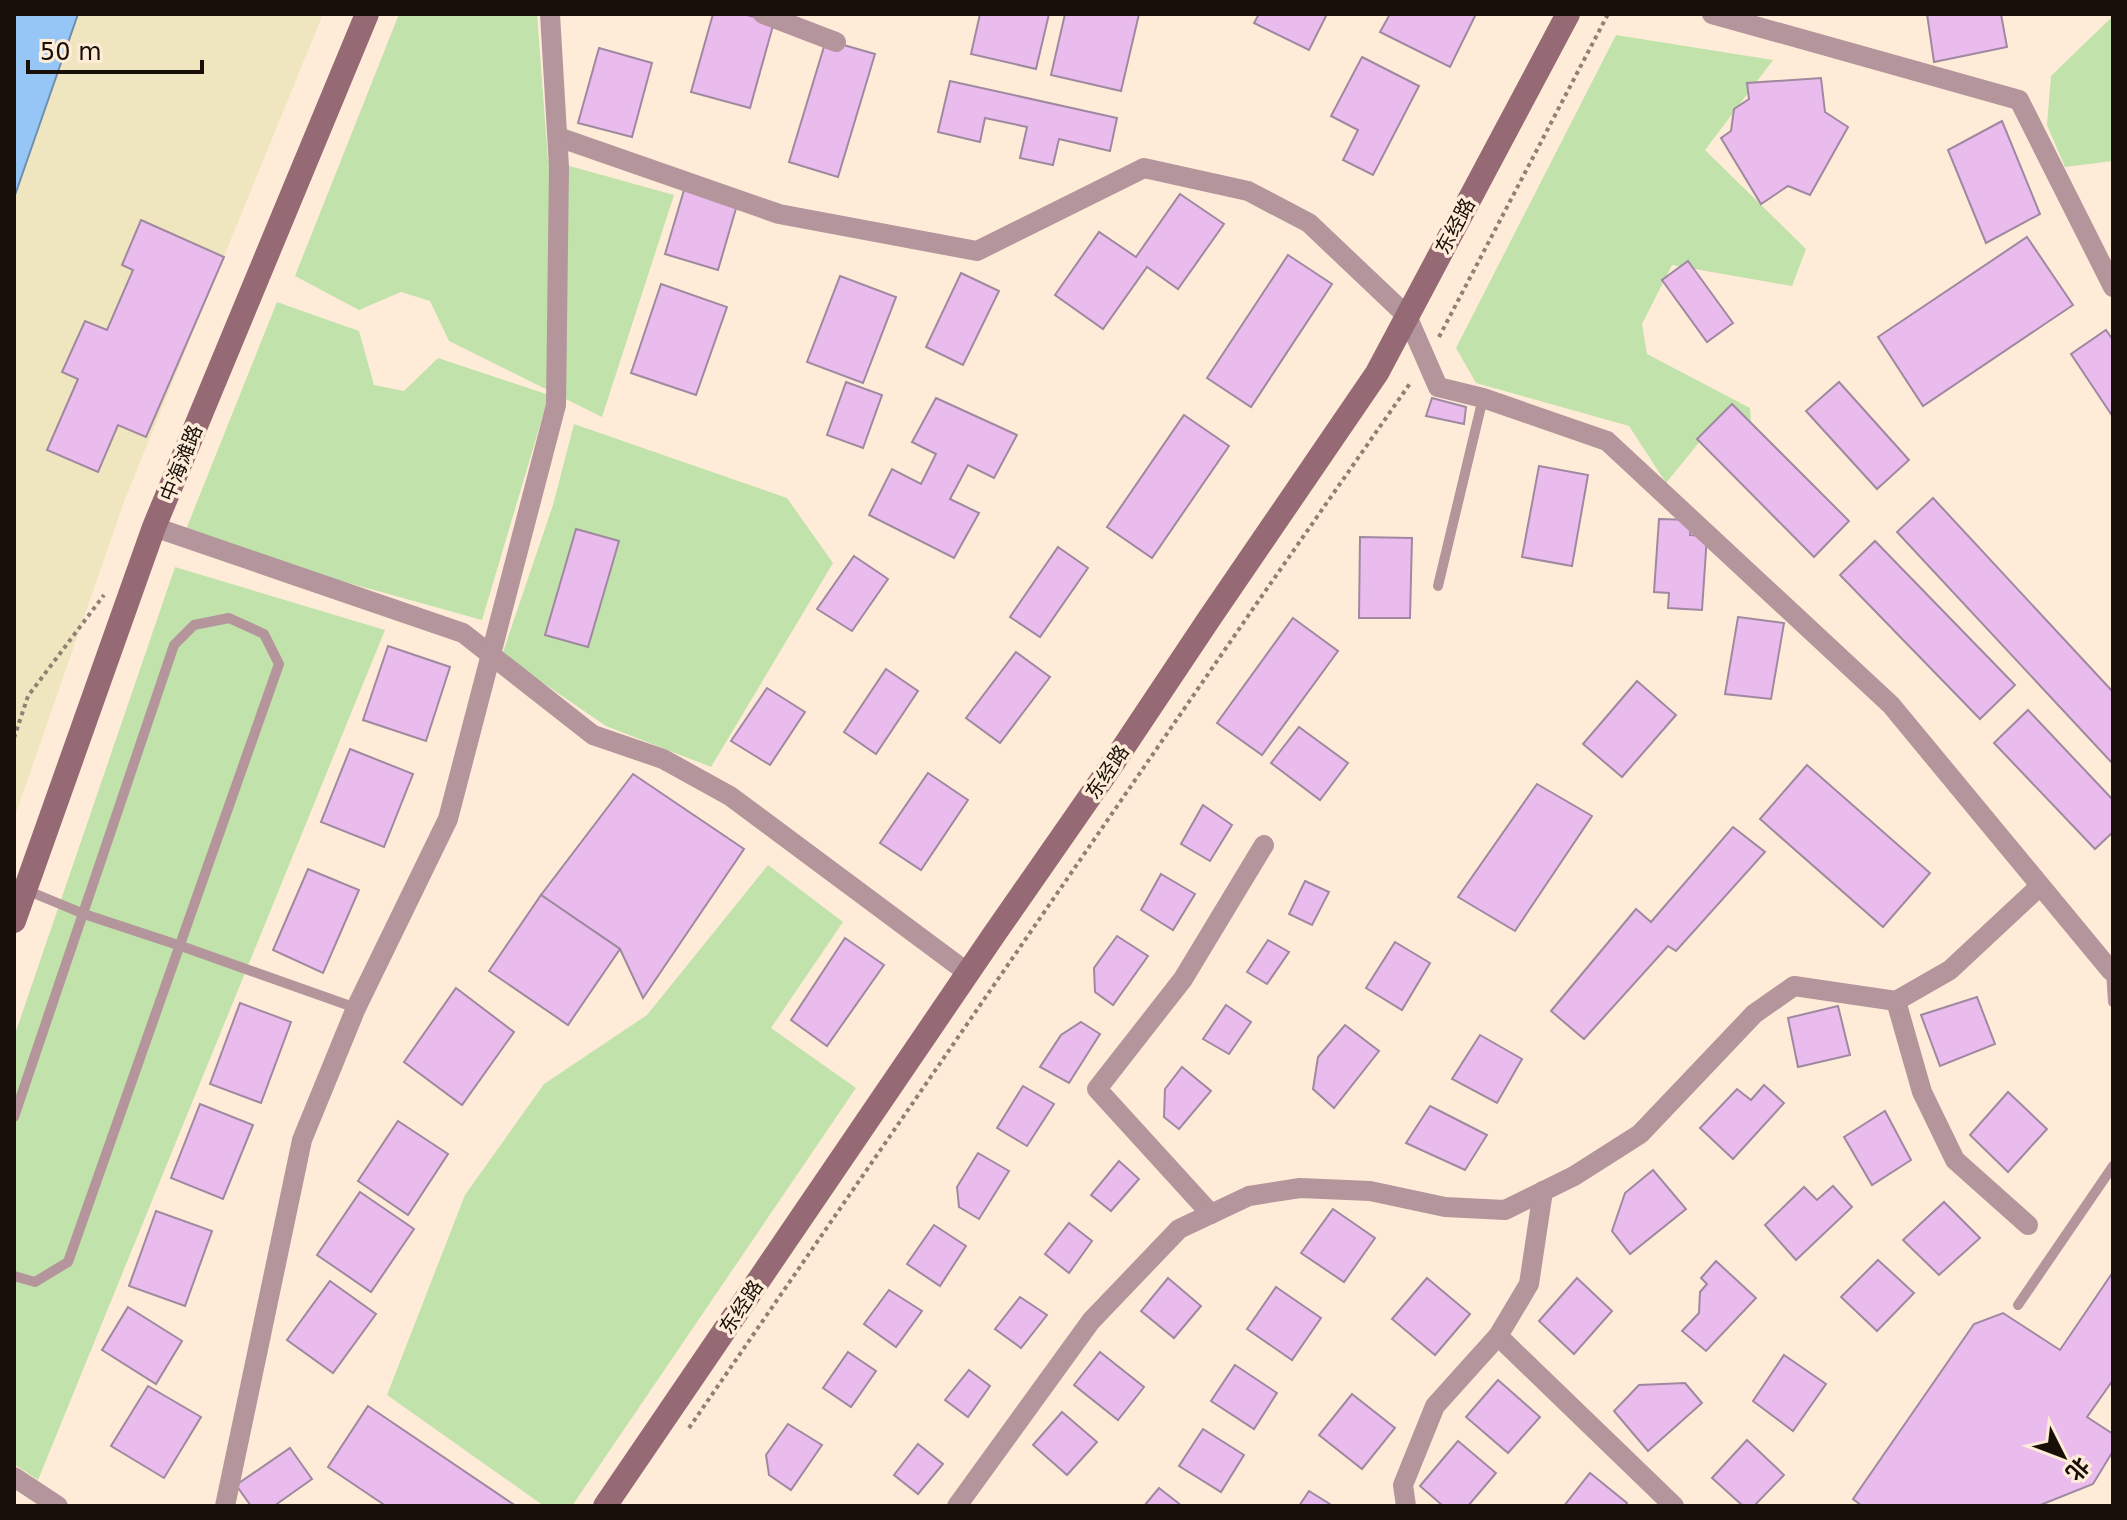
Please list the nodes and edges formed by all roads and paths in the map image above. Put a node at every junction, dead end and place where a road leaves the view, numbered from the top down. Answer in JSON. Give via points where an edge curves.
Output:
{"nodes":[{"id":1,"x":367,"y":14,"type":"edge"},
{"id":2,"x":550,"y":14,"type":"edge"},
{"id":3,"x":763,"y":14,"type":"edge"},
{"id":4,"x":1568,"y":14,"type":"edge"},
{"id":5,"x":1712,"y":14,"type":"edge"},
{"id":6,"x":836,"y":42,"type":"dead end"},
{"id":7,"x":558,"y":137,"type":"junction"},
{"id":8,"x":2113,"y":287,"type":"edge"},
{"id":9,"x":1407,"y":316,"type":"junction"},
{"id":10,"x":1483,"y":398,"type":"junction"},
{"id":11,"x":154,"y":527,"type":"junction"},
{"id":12,"x":1438,"y":586,"type":"dead end"},
{"id":13,"x":491,"y":654,"type":"junction"},
{"id":14,"x":1264,"y":845,"type":"dead end"},
{"id":15,"x":2040,"y":886,"type":"junction"},
{"id":16,"x":24,"y":889,"type":"junction"},
{"id":17,"x":84,"y":914,"type":"junction"},
{"id":18,"x":14,"y":921,"type":"edge"},
{"id":19,"x":181,"y":946,"type":"junction"},
{"id":20,"x":2112,"y":971,"type":"edge"},
{"id":21,"x":968,"y":973,"type":"junction"},
{"id":22,"x":1896,"y":1001,"type":"junction"},
{"id":23,"x":2113,"y":1002,"type":"edge"},
{"id":24,"x":356,"y":1008,"type":"junction"},
{"id":25,"x":14,"y":1117,"type":"edge"},
{"id":26,"x":2113,"y":1166,"type":"edge"},
{"id":27,"x":1543,"y":1191,"type":"junction"},
{"id":28,"x":1211,"y":1214,"type":"junction"},
{"id":29,"x":2028,"y":1225,"type":"dead end"},
{"id":30,"x":14,"y":1276,"type":"edge"},
{"id":31,"x":2018,"y":1305,"type":"dead end"},
{"id":32,"x":1498,"y":1336,"type":"junction"},
{"id":33,"x":14,"y":1477,"type":"edge"},
{"id":34,"x":58,"y":1506,"type":"edge"},
{"id":35,"x":225,"y":1506,"type":"edge"},
{"id":36,"x":605,"y":1506,"type":"edge"},
{"id":37,"x":957,"y":1506,"type":"edge"},
{"id":38,"x":1406,"y":1506,"type":"edge"},
{"id":39,"x":1674,"y":1506,"type":"edge"}],
"edges":[{"from":1,"to":11,"type":"main road","name":"中海滩路"},
{"from":2,"to":7,"type":"street"},
{"from":3,"to":6,"type":"street"},
{"from":4,"to":9,"type":"main road","name":"东经路"},
{"from":5,"to":8,"type":"street","via":[[2019,100]]},
{"from":7,"to":9,"type":"street","via":[[779,214],[977,251],[1144,168],[1248,191],[1309,223]]},
{"from":7,"to":13,"type":"street","via":[[556,405]]},
{"from":9,"to":10,"type":"street","via":[[1438,387]]},
{"from":9,"to":21,"type":"main road","name":"东经路","via":[[1377,373]]},
{"from":10,"to":12,"type":"lane"},
{"from":10,"to":15,"type":"street","via":[[1607,441],[1891,705]]},
{"from":11,"to":13,"type":"street","via":[[463,633]]},
{"from":11,"to":16,"type":"main road","name":"中海滩路"},
{"from":13,"to":21,"type":"street","via":[[593,735],[663,759],[730,796]]},
{"from":13,"to":24,"type":"street","via":[[448,819]]},
{"from":14,"to":28,"type":"street","via":[[1183,979],[1097,1089]]},
{"from":15,"to":20,"type":"street"},
{"from":15,"to":22,"type":"street","via":[[1950,970]]},
{"from":16,"to":17,"type":"lane"},
{"from":16,"to":18,"type":"main road","name":"中海滩路"},
{"from":17,"to":19,"type":"lane"},
{"from":17,"to":19,"type":"lane","via":[[174,645],[194,625],[229,618],[264,634],[279,664]]},
{"from":17,"to":25,"type":"lane"},
{"from":19,"to":24,"type":"lane"},
{"from":19,"to":30,"type":"lane","via":[[68,1262],[35,1282]]},
{"from":20,"to":23,"type":"lane"},
{"from":21,"to":36,"type":"main road","name":"东经路"},
{"from":22,"to":27,"type":"street","via":[[1794,986],[1754,1014],[1640,1134]]},
{"from":22,"to":29,"type":"street","via":[[1922,1092],[1955,1160]]},
{"from":24,"to":35,"type":"street","via":[[302,1140]]},
{"from":26,"to":31,"type":"lane"},
{"from":27,"to":28,"type":"street","via":[[1505,1210],[1445,1207],[1370,1191],[1300,1188],[1249,1196]]},
{"from":27,"to":32,"type":"street","via":[[1529,1284]]},
{"from":28,"to":37,"type":"street","via":[[1179,1229],[1091,1321]]},
{"from":32,"to":38,"type":"street","via":[[1435,1406],[1403,1485]]},
{"from":32,"to":39,"type":"street"},
{"from":33,"to":34,"type":"street"}]}
